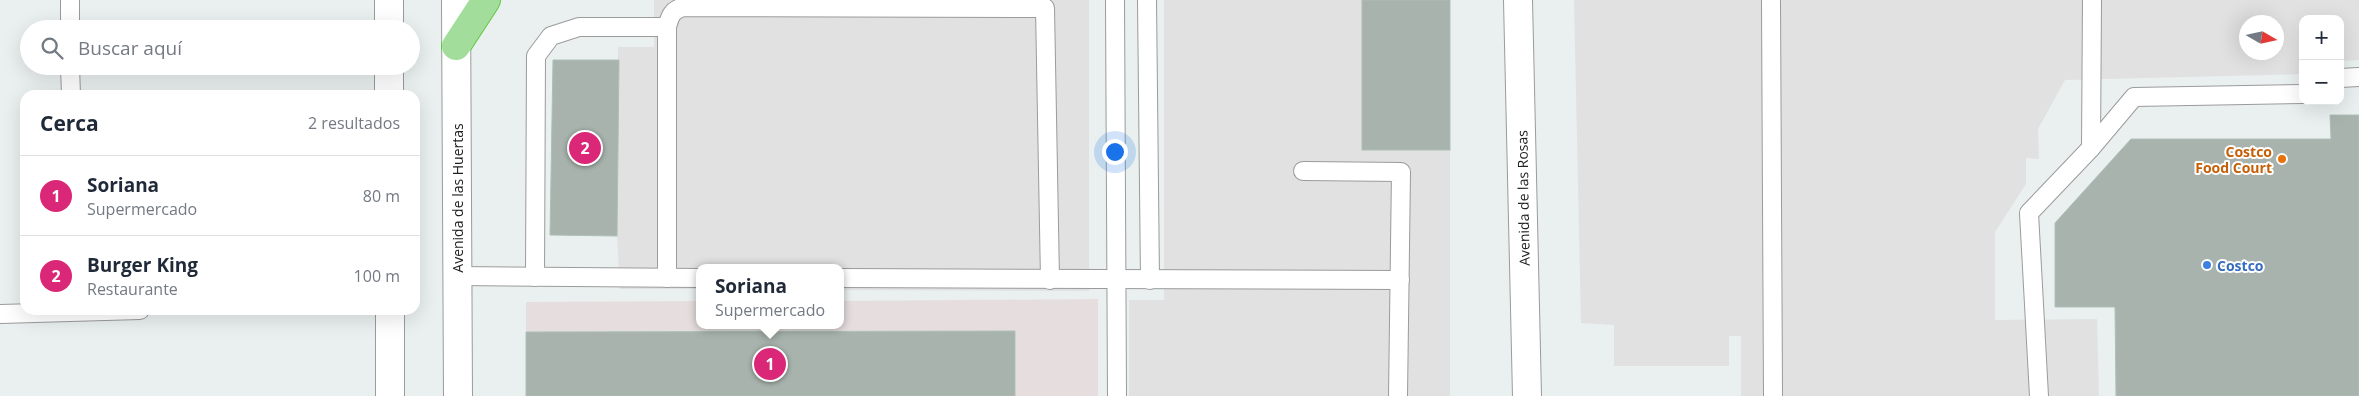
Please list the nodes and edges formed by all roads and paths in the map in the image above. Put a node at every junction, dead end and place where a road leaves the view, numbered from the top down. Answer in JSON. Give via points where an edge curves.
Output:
{"nodes":[{"id":1,"x":70,"y":0,"type":"edge"},
{"id":2,"x":389,"y":0,"type":"edge"},
{"id":3,"x":456,"y":0,"type":"edge"},
{"id":4,"x":486,"y":0,"type":"edge"},
{"id":5,"x":1115,"y":0,"type":"edge"},
{"id":6,"x":1147,"y":0,"type":"edge"},
{"id":7,"x":1518,"y":0,"type":"edge"},
{"id":8,"x":2092,"y":0,"type":"edge"},
{"id":9,"x":1771,"y":2,"type":"dead end"},
{"id":10,"x":70,"y":20,"type":"edge"},
{"id":11,"x":389,"y":20,"type":"edge"},
{"id":12,"x":667,"y":27,"type":"junction"},
{"id":13,"x":456,"y":46,"type":"junction"},
{"id":14,"x":70,"y":75,"type":"edge"},
{"id":15,"x":389,"y":75,"type":"edge"},
{"id":16,"x":2344,"y":78,"type":"edge"},
{"id":17,"x":2359,"y":78,"type":"edge"},
{"id":18,"x":71,"y":90,"type":"edge"},
{"id":19,"x":389,"y":90,"type":"edge"},
{"id":20,"x":2299,"y":94,"type":"edge"},
{"id":21,"x":2091,"y":148,"type":"junction"},
{"id":22,"x":1303,"y":171,"type":"dead end"},
{"id":23,"x":457,"y":276,"type":"junction"},
{"id":24,"x":535,"y":277,"type":"junction"},
{"id":25,"x":667,"y":278,"type":"junction"},
{"id":26,"x":696,"y":278,"type":"edge"},
{"id":27,"x":844,"y":278,"type":"edge"},
{"id":28,"x":1050,"y":280,"type":"junction"},
{"id":29,"x":1116,"y":280,"type":"junction"},
{"id":30,"x":1150,"y":280,"type":"junction"},
{"id":31,"x":1400,"y":280,"type":"junction"},
{"id":32,"x":20,"y":313,"type":"edge"},
{"id":33,"x":0,"y":314,"type":"edge"},
{"id":34,"x":390,"y":315,"type":"edge"},
{"id":35,"x":390,"y":396,"type":"edge"},
{"id":36,"x":458,"y":396,"type":"edge"},
{"id":37,"x":1117,"y":396,"type":"edge"},
{"id":38,"x":1398,"y":396,"type":"edge"},
{"id":39,"x":1527,"y":396,"type":"edge"},
{"id":40,"x":1773,"y":396,"type":"edge"},
{"id":41,"x":2040,"y":396,"type":"edge"}],
"edges":[{"from":1,"to":10,"type":"lane"},
{"from":2,"to":11,"type":"street"},
{"from":3,"to":13,"type":"street","name":"Avenida de las Huertas"},
{"from":4,"to":13,"type":"highway"},
{"from":5,"to":29,"type":"lane"},
{"from":6,"to":30,"type":"lane"},
{"from":7,"to":39,"type":"street","name":"Avenida de las Rosas"},
{"from":8,"to":21,"type":"lane"},
{"from":9,"to":40,"type":"lane"},
{"from":12,"to":24,"type":"lane","via":[[579,27],[551,36],[536,56]]},
{"from":12,"to":25,"type":"lane"},
{"from":12,"to":28,"type":"lane","via":[[670,16],[676,9],[684,7],[1045,8]]},
{"from":13,"to":23,"type":"street","name":"Avenida de las Huertas"},
{"from":14,"to":18,"type":"lane"},
{"from":15,"to":19,"type":"street"},
{"from":16,"to":17,"type":"lane"},
{"from":20,"to":21,"type":"lane","via":[[2134,97]]},
{"from":21,"to":41,"type":"lane","via":[[2029,213]]},
{"from":22,"to":31,"type":"lane","via":[[1401,172]]},
{"from":23,"to":24,"type":"lane"},
{"from":23,"to":36,"type":"street","name":"Avenida de las Huertas"},
{"from":24,"to":25,"type":"lane"},
{"from":25,"to":26,"type":"lane"},
{"from":27,"to":28,"type":"lane"},
{"from":28,"to":29,"type":"lane"},
{"from":29,"to":30,"type":"lane"},
{"from":29,"to":37,"type":"lane"},
{"from":30,"to":31,"type":"lane"},
{"from":31,"to":38,"type":"lane"},
{"from":32,"to":33,"type":"lane"},
{"from":34,"to":35,"type":"street"}]}
